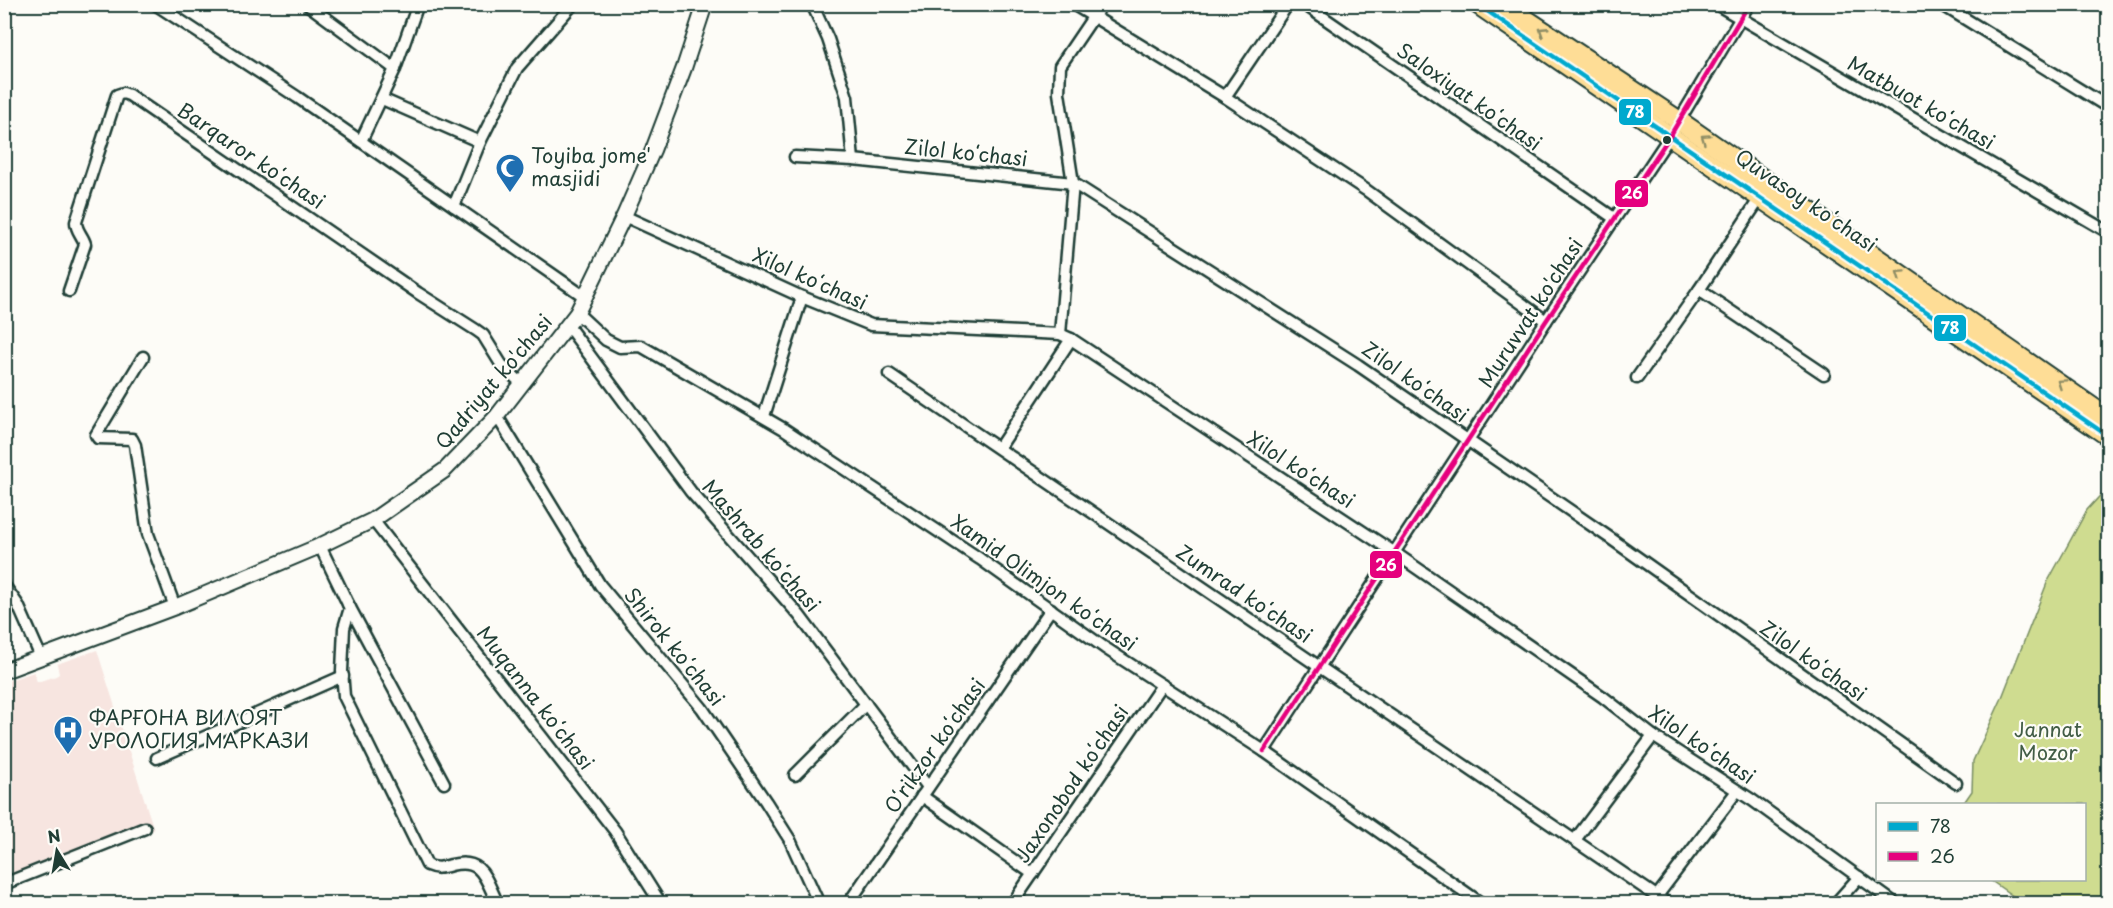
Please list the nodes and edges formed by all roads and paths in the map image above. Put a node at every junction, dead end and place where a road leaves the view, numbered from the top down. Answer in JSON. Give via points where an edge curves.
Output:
{"nodes":[{"id":1,"x":155,"y":4,"type":"edge"},
{"id":2,"x":307,"y":4,"type":"edge"},
{"id":3,"x":418,"y":4,"type":"edge"},
{"id":4,"x":573,"y":4,"type":"edge"},
{"id":5,"x":705,"y":4,"type":"edge"},
{"id":6,"x":812,"y":4,"type":"edge"},
{"id":7,"x":1073,"y":4,"type":"edge"},
{"id":8,"x":1102,"y":4,"type":"edge"},
{"id":9,"x":1288,"y":4,"type":"edge"},
{"id":10,"x":1304,"y":4,"type":"edge"},
{"id":11,"x":1477,"y":4,"type":"edge"},
{"id":12,"x":1503,"y":4,"type":"edge"},
{"id":13,"x":1716,"y":4,"type":"edge"},
{"id":14,"x":1749,"y":4,"type":"edge"},
{"id":15,"x":1941,"y":4,"type":"edge"},
{"id":16,"x":1094,"y":18,"type":"junction"},
{"id":17,"x":1740,"y":18,"type":"junction"},
{"id":18,"x":395,"y":69,"type":"junction"},
{"id":19,"x":1225,"y":97,"type":"junction"},
{"id":20,"x":382,"y":99,"type":"junction"},
{"id":21,"x":2109,"y":107,"type":"edge"},
{"id":22,"x":1674,"y":128,"type":"junction"},
{"id":23,"x":360,"y":141,"type":"junction"},
{"id":24,"x":480,"y":142,"type":"junction"},
{"id":25,"x":795,"y":157,"type":"dead end"},
{"id":26,"x":852,"y":160,"type":"junction"},
{"id":27,"x":1073,"y":183,"type":"junction"},
{"id":28,"x":1760,"y":198,"type":"junction"},
{"id":29,"x":454,"y":206,"type":"junction"},
{"id":30,"x":624,"y":216,"type":"junction"},
{"id":31,"x":1614,"y":218,"type":"junction"},
{"id":32,"x":2109,"y":232,"type":"edge"},
{"id":33,"x":1699,"y":290,"type":"junction"},
{"id":34,"x":69,"y":291,"type":"dead end"},
{"id":35,"x":585,"y":297,"type":"junction"},
{"id":36,"x":802,"y":297,"type":"junction"},
{"id":37,"x":577,"y":313,"type":"junction"},
{"id":38,"x":1546,"y":321,"type":"junction"},
{"id":39,"x":568,"y":326,"type":"junction"},
{"id":40,"x":1060,"y":334,"type":"junction"},
{"id":41,"x":1071,"y":339,"type":"junction"},
{"id":42,"x":143,"y":357,"type":"dead end"},
{"id":43,"x":890,"y":374,"type":"dead end"},
{"id":44,"x":1824,"y":374,"type":"dead end"},
{"id":45,"x":1637,"y":378,"type":"dead end"},
{"id":46,"x":522,"y":384,"type":"junction"},
{"id":47,"x":497,"y":416,"type":"junction"},
{"id":48,"x":764,"y":416,"type":"junction"},
{"id":49,"x":2109,"y":418,"type":"edge"},
{"id":50,"x":2109,"y":436,"type":"edge"},
{"id":51,"x":1469,"y":441,"type":"junction"},
{"id":52,"x":999,"y":448,"type":"junction"},
{"id":53,"x":373,"y":520,"type":"junction"},
{"id":54,"x":320,"y":546,"type":"junction"},
{"id":55,"x":1395,"y":553,"type":"junction"},
{"id":56,"x":4,"y":585,"type":"edge"},
{"id":57,"x":348,"y":604,"type":"junction"},
{"id":58,"x":175,"y":607,"type":"junction"},
{"id":59,"x":1051,"y":609,"type":"junction"},
{"id":60,"x":41,"y":657,"type":"junction"},
{"id":61,"x":1320,"y":667,"type":"junction"},
{"id":62,"x":4,"y":671,"type":"edge"},
{"id":63,"x":343,"y":676,"type":"junction"},
{"id":64,"x":1162,"y":685,"type":"junction"},
{"id":65,"x":866,"y":704,"type":"junction"},
{"id":66,"x":1653,"y":736,"type":"junction"},
{"id":67,"x":1264,"y":750,"type":"junction"},
{"id":68,"x":157,"y":758,"type":"dead end"},
{"id":69,"x":795,"y":774,"type":"dead end"},
{"id":70,"x":444,"y":783,"type":"dead end"},
{"id":71,"x":1956,"y":783,"type":"dead end"},
{"id":72,"x":1737,"y":791,"type":"junction"},
{"id":73,"x":925,"y":792,"type":"junction"},
{"id":74,"x":145,"y":828,"type":"dead end"},
{"id":75,"x":1575,"y":840,"type":"junction"},
{"id":76,"x":1033,"y":874,"type":"junction"},
{"id":77,"x":1859,"y":877,"type":"junction"},
{"id":78,"x":4,"y":884,"type":"edge"},
{"id":79,"x":1658,"y":897,"type":"junction"},
{"id":80,"x":498,"y":903,"type":"edge"},
{"id":81,"x":661,"y":903,"type":"edge"},
{"id":82,"x":819,"y":903,"type":"edge"},
{"id":83,"x":848,"y":903,"type":"edge"},
{"id":84,"x":1012,"y":903,"type":"edge"},
{"id":85,"x":1482,"y":903,"type":"edge"},
{"id":86,"x":1668,"y":903,"type":"edge"},
{"id":87,"x":1835,"y":903,"type":"edge"},
{"id":88,"x":1896,"y":903,"type":"edge"}],
"edges":[{"from":1,"to":23,"type":"street"},
{"from":2,"to":18,"type":"street"},
{"from":3,"to":18,"type":"street"},
{"from":4,"to":24,"type":"street","via":[[517,68]]},
{"from":5,"to":30,"type":"street","name":"Qadriyat ko'chasi","via":[[661,129]]},
{"from":6,"to":26,"type":"street","via":[[847,97]]},
{"from":7,"to":16,"type":"street"},
{"from":8,"to":16,"type":"street"},
{"from":9,"to":19,"type":"street"},
{"from":10,"to":31,"type":"street","name":"Saloxiyat koʻchasi"},
{"from":11,"to":22,"type":"main road","name":"Quvasoy koʻchasi"},
{"from":22,"to":12,"type":"main road","name":"Quvasoy koʻchasi","one_way":true},
{"from":13,"to":17,"type":"street","name":"Matbuot koʻchasi"},
{"from":14,"to":17,"type":"street","name":"Muruvvat ko'chasi"},
{"from":15,"to":21,"type":"street"},
{"from":16,"to":19,"type":"street"},
{"from":16,"to":27,"type":"street","via":[[1060,66],[1059,93]]},
{"from":17,"to":22,"type":"street","name":"Muruvvat ko'chasi"},
{"from":17,"to":32,"type":"street","name":"Matbuot koʻchasi"},
{"from":18,"to":20,"type":"street"},
{"from":19,"to":38,"type":"street","via":[[1366,190]]},
{"from":20,"to":23,"type":"street"},
{"from":20,"to":24,"type":"street"},
{"from":22,"to":28,"type":"main road","name":"Quvasoy koʻchasi"},
{"from":22,"to":31,"type":"street","name":"Muruvvat ko'chasi"},
{"from":49,"to":22,"type":"main road","name":"Quvasoy koʻchasi","one_way":true},
{"from":23,"to":29,"type":"street"},
{"from":24,"to":29,"type":"street"},
{"from":25,"to":26,"type":"street","name":"Zilol koʻchasi"},
{"from":26,"to":27,"type":"street","name":"Zilol koʻchasi"},
{"from":27,"to":40,"type":"street"},
{"from":27,"to":51,"type":"street","name":"Zilol koʻchasi","via":[[1358,365]]},
{"from":28,"to":33,"type":"street"},
{"from":28,"to":50,"type":"main road","name":"Quvasoy koʻchasi"},
{"from":29,"to":35,"type":"street"},
{"from":30,"to":35,"type":"street","name":"Qadriyat ko'chasi"},
{"from":30,"to":36,"type":"street","name":"Xilol koʻchasi"},
{"from":31,"to":38,"type":"street","name":"Muruvvat ko'chasi"},
{"from":33,"to":44,"type":"street"},
{"from":33,"to":45,"type":"street"},
{"from":34,"to":46,"type":"street","name":"Barqaror koʻchasi","via":[[85,244],[76,222],[117,95],[123,93],[483,335],[501,364]]},
{"from":35,"to":37,"type":"street","name":"Qadriyat ko'chasi"},
{"from":36,"to":40,"type":"street","name":"Xilol koʻchasi","via":[[872,325]]},
{"from":36,"to":48,"type":"street"},
{"from":37,"to":39,"type":"street","name":"Qadriyat ko'chasi"},
{"from":37,"to":48,"type":"street","name":"Xamid Olimjon koʻchasi","via":[[606,340],[620,347],[641,346]]},
{"from":38,"to":51,"type":"street","name":"Muruvvat ko'chasi"},
{"from":39,"to":46,"type":"street","name":"Qadriyat ko'chasi"},
{"from":39,"to":65,"type":"street","name":"Mashrab koʻchasi","via":[[690,492],[798,615]]},
{"from":40,"to":41,"type":"street","name":"Xilol koʻchasi"},
{"from":41,"to":52,"type":"street"},
{"from":41,"to":55,"type":"street","name":"Xilol koʻchasi"},
{"from":42,"to":58,"type":"street","via":[[96,435],[132,440],[135,445],[148,534]]},
{"from":43,"to":52,"type":"street","name":"Zumrad koʻchasi"},
{"from":46,"to":47,"type":"street","name":"Qadriyat ko'chasi"},
{"from":47,"to":53,"type":"street","name":"Qadriyat ko'chasi","via":[[445,470]]},
{"from":47,"to":82,"type":"street","name":"Shirok koʻchasi","via":[[600,585],[702,708],[766,802],[790,840]]},
{"from":48,"to":59,"type":"street","name":"Xamid Olimjon koʻchasi"},
{"from":51,"to":55,"type":"street","name":"Muruvvat ko'chasi"},
{"from":51,"to":71,"type":"street","name":"Zilol koʻchasi"},
{"from":52,"to":61,"type":"street","name":"Zumrad koʻchasi"},
{"from":53,"to":54,"type":"street","name":"Qadriyat ko'chasi"},
{"from":53,"to":81,"type":"street","name":"Muqanna koʻchasi","via":[[615,831]]},
{"from":54,"to":57,"type":"street"},
{"from":54,"to":58,"type":"street","name":"Qadriyat ko'chasi"},
{"from":55,"to":61,"type":"street","name":"Muruvvat ko'chasi"},
{"from":55,"to":66,"type":"street","name":"Xilol koʻchasi"},
{"from":56,"to":60,"type":"street","via":[[18,605]]},
{"from":57,"to":63,"type":"street"},
{"from":57,"to":70,"type":"street"},
{"from":58,"to":60,"type":"street","name":"Qadriyat ko'chasi"},
{"from":59,"to":64,"type":"street","name":"Xamid Olimjon koʻchasi"},
{"from":59,"to":73,"type":"street","name":"Oʻrikzor koʻchasi"},
{"from":60,"to":62,"type":"street","name":"Qadriyat ko'chasi"},
{"from":61,"to":67,"type":"street","name":"Muruvvat ko'chasi"},
{"from":61,"to":75,"type":"street","name":"Zumrad koʻchasi"},
{"from":63,"to":68,"type":"street"},
{"from":63,"to":80,"type":"street","via":[[344,696],[427,865],[435,869],[471,863]]},
{"from":64,"to":67,"type":"street","name":"Xamid Olimjon koʻchasi"},
{"from":64,"to":76,"type":"street","name":"Jaxonobod koʻchasi"},
{"from":65,"to":69,"type":"street"},
{"from":65,"to":73,"type":"street","name":"Mashrab koʻchasi"},
{"from":66,"to":72,"type":"street","name":"Xilol koʻchasi"},
{"from":66,"to":75,"type":"street"},
{"from":67,"to":85,"type":"street","name":"Xamid Olimjon koʻchasi"},
{"from":72,"to":77,"type":"street","name":"Xilol koʻchasi"},
{"from":72,"to":79,"type":"street"},
{"from":73,"to":76,"type":"street","name":"Mashrab koʻchasi"},
{"from":73,"to":83,"type":"street","name":"Oʻrikzor koʻchasi"},
{"from":74,"to":78,"type":"street"},
{"from":75,"to":79,"type":"street","name":"Zumrad koʻchasi"},
{"from":76,"to":84,"type":"street","name":"Jaxonobod koʻchasi"},
{"from":77,"to":87,"type":"street"},
{"from":77,"to":88,"type":"street","name":"Xilol koʻchasi"},
{"from":79,"to":86,"type":"street","name":"Zumrad koʻchasi"}]}
